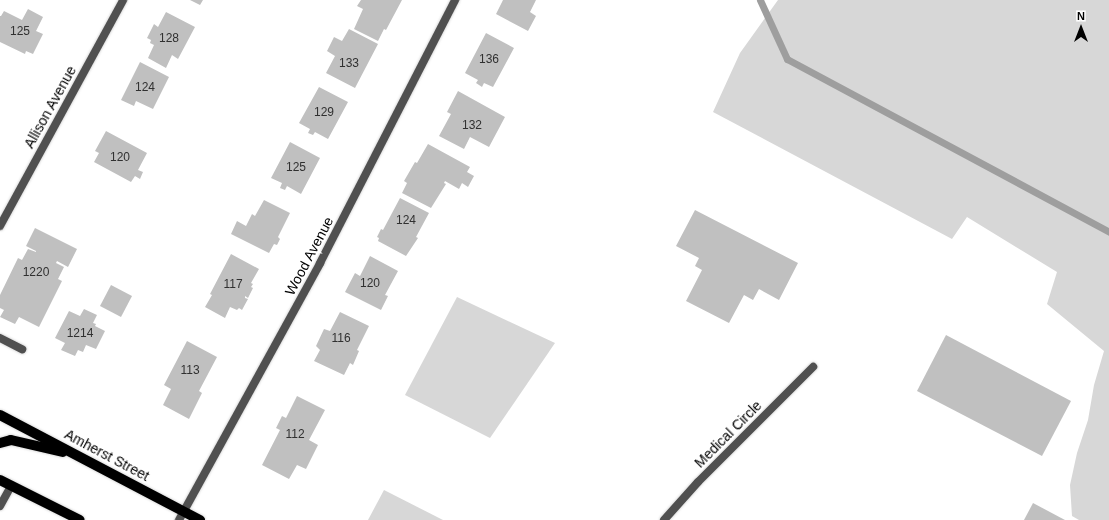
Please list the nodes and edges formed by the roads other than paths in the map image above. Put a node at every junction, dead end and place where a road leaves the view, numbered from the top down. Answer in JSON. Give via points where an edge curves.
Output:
{"nodes":[{"id":1,"x":123,"y":0,"type":"edge"},
{"id":2,"x":455,"y":0,"type":"edge"},
{"id":3,"x":0,"y":226,"type":"edge"},
{"id":4,"x":0,"y":338,"type":"edge"},
{"id":5,"x":22,"y":349,"type":"dead end"},
{"id":6,"x":813,"y":367,"type":"dead end"},
{"id":7,"x":0,"y":415,"type":"edge"},
{"id":8,"x":0,"y":443,"type":"edge"},
{"id":9,"x":78,"y":456,"type":"junction"},
{"id":10,"x":0,"y":480,"type":"edge"},
{"id":11,"x":11,"y":486,"type":"junction"},
{"id":12,"x":0,"y":506,"type":"edge"},
{"id":13,"x":181,"y":516,"type":"edge"},
{"id":14,"x":80,"y":520,"type":"edge"},
{"id":15,"x":200,"y":520,"type":"edge"},
{"id":16,"x":664,"y":520,"type":"edge"}],
"edges":[{"from":1,"to":3,"type":"street","name":"Allison Avenue"},
{"from":2,"to":13,"type":"street","name":"Wood Avenue","via":[[320,263]]},
{"from":4,"to":5,"type":"street"},
{"from":6,"to":16,"type":"street","name":"Medical Circle","via":[[698,482]]},
{"from":7,"to":9,"type":"main road","name":"Amherst Street"},
{"from":8,"to":9,"type":"main road","via":[[11,440]]},
{"from":9,"to":13,"type":"main road","name":"Amherst Street"},
{"from":10,"to":11,"type":"main road"},
{"from":11,"to":12,"type":"street"},
{"from":11,"to":14,"type":"main road"},
{"from":13,"to":15,"type":"main road","name":"Amherst Street"}]}
